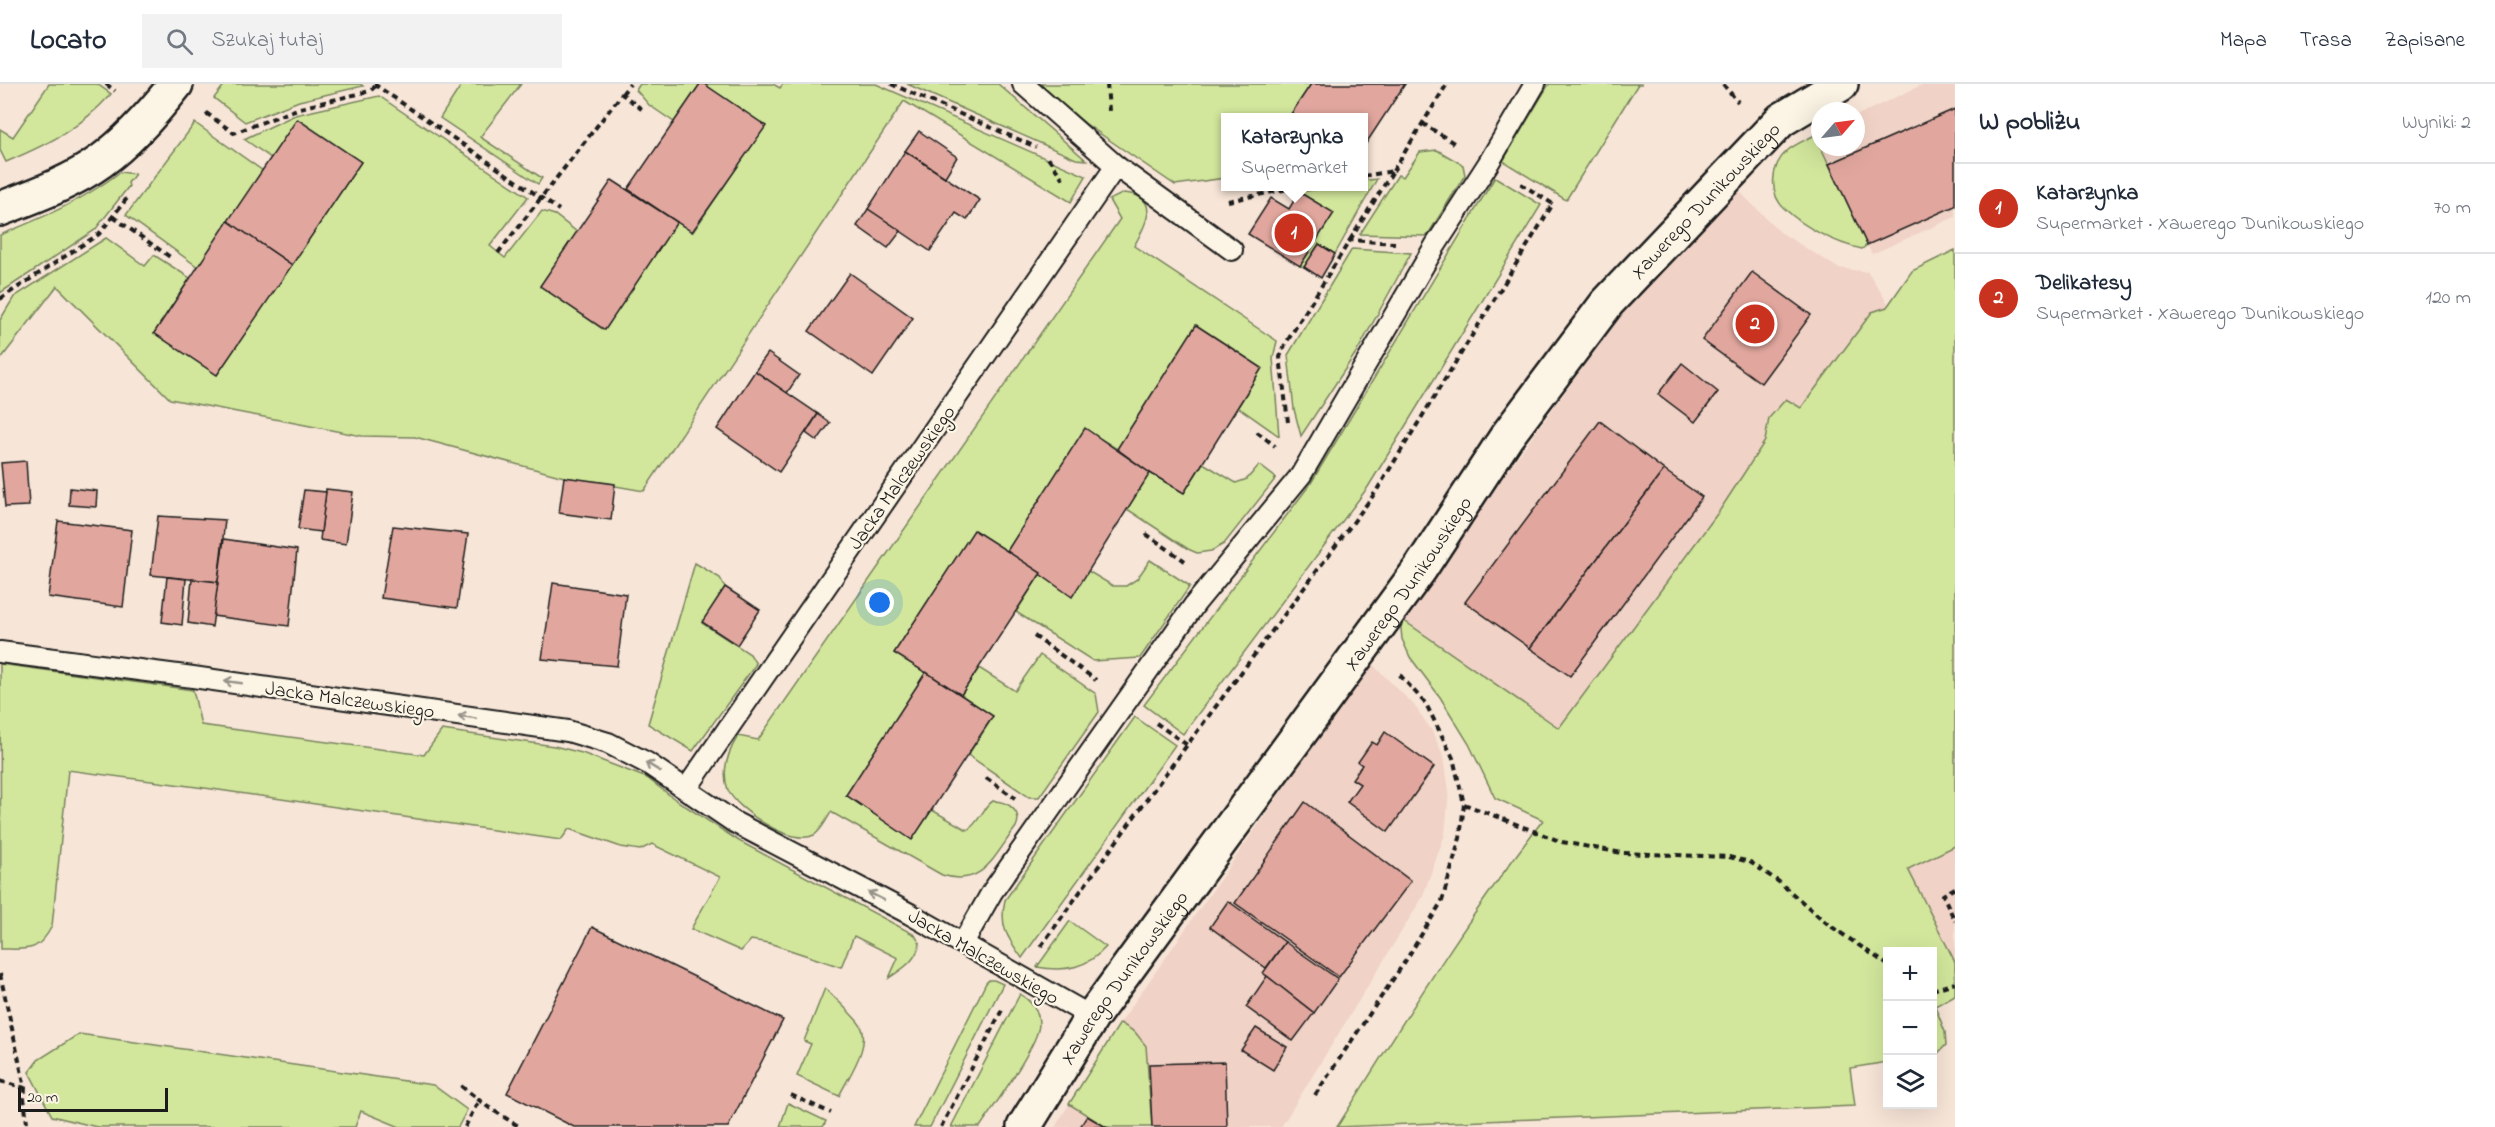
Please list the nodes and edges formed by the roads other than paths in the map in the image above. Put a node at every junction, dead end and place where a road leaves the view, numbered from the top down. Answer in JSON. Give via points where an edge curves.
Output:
{"nodes":[{"id":1,"x":176,"y":84,"type":"edge"},
{"id":2,"x":1023,"y":84,"type":"edge"},
{"id":3,"x":1535,"y":84,"type":"edge"},
{"id":4,"x":1841,"y":84,"type":"edge"},
{"id":5,"x":1116,"y":166,"type":"junction"},
{"id":6,"x":0,"y":209,"type":"edge"},
{"id":7,"x":1232,"y":250,"type":"dead end"},
{"id":8,"x":0,"y":652,"type":"edge"},
{"id":9,"x":687,"y":788,"type":"junction"},
{"id":10,"x":963,"y":943,"type":"junction"},
{"id":11,"x":1092,"y":1017,"type":"junction"},
{"id":12,"x":1024,"y":1127,"type":"edge"}],
"edges":[{"from":1,"to":6,"type":"street","via":[[133,134],[100,162],[42,193]]},
{"from":2,"to":5,"type":"lane"},
{"from":3,"to":10,"type":"lane","via":[[1301,475],[1195,604],[992,892]]},
{"from":4,"to":11,"type":"street","name":"Xawerego Dunikowskiego","via":[[1781,120],[1607,303],[1507,436],[1420,569]]},
{"from":5,"to":7,"type":"lane"},
{"from":5,"to":9,"type":"lane","name":"Jacka Malczewskiego"},
{"from":9,"to":8,"type":"lane","name":"Jacka Malczewskiego","one_way":true,"via":[[608,743],[568,730]]},
{"from":10,"to":9,"type":"lane","name":"Jacka Malczewskiego","one_way":true,"via":[[734,822]]},
{"from":10,"to":11,"type":"lane","name":"Jacka Malczewskiego"},
{"from":11,"to":12,"type":"street","name":"Xawerego Dunikowskiego"}]}
